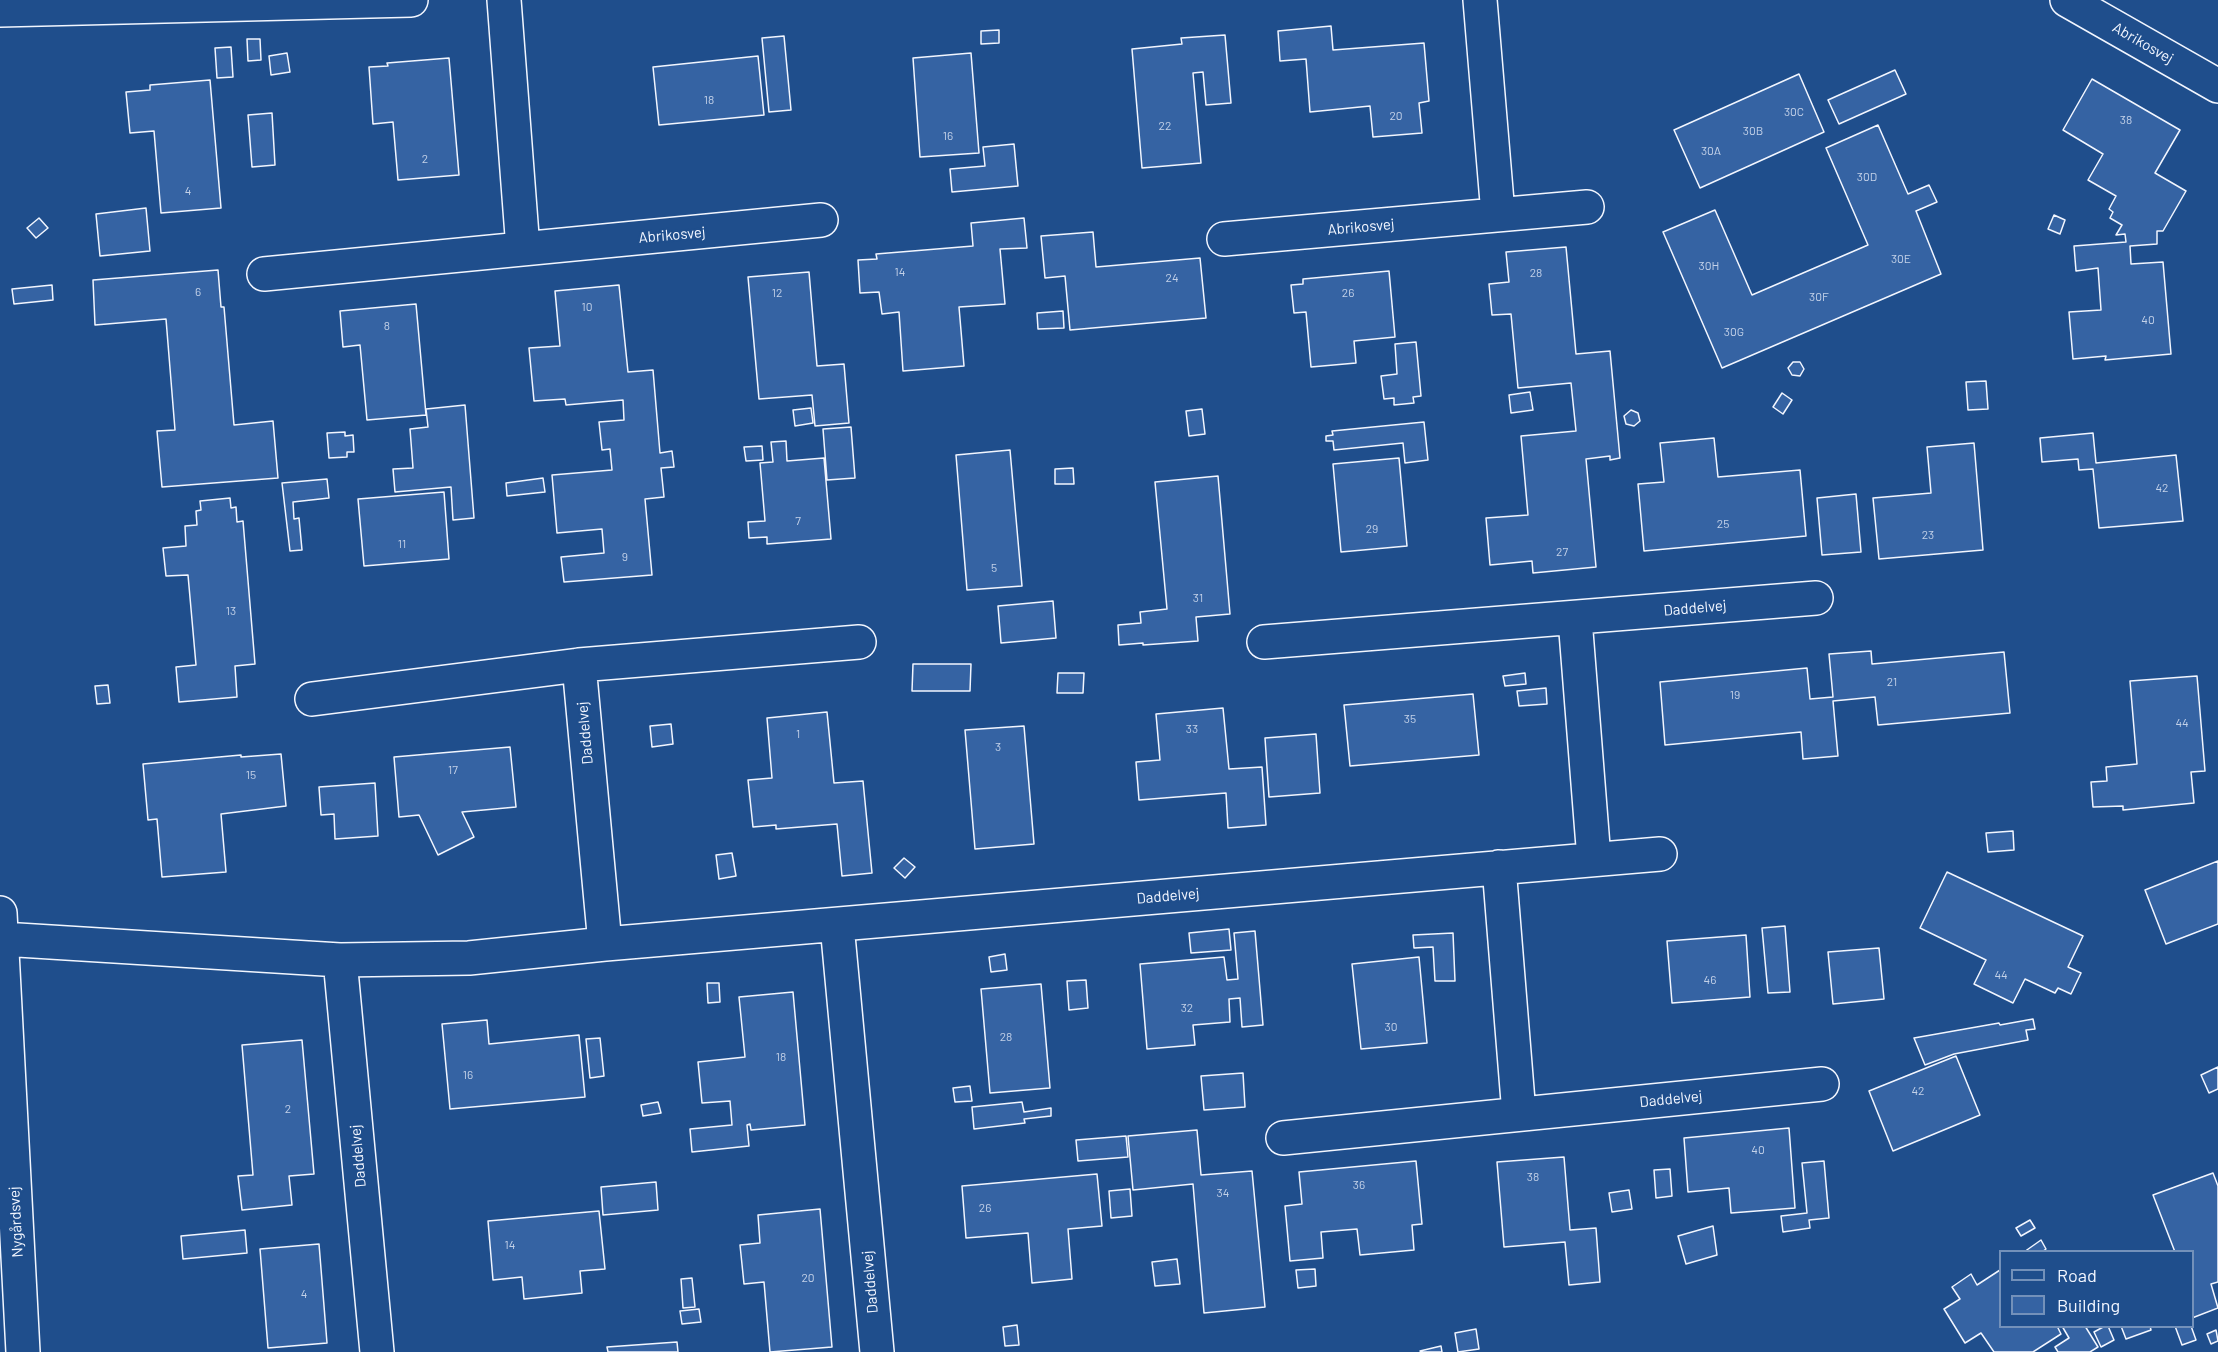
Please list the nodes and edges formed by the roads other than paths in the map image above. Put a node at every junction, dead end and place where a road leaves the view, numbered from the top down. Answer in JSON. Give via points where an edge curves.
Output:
{"nodes":[{"id":1,"x":411,"y":0,"type":"edge"},
{"id":2,"x":504,"y":0,"type":"edge"},
{"id":3,"x":1480,"y":0,"type":"edge"},
{"id":4,"x":2067,"y":0,"type":"edge"},
{"id":5,"x":0,"y":10,"type":"edge"},
{"id":6,"x":2218,"y":86,"type":"edge"},
{"id":7,"x":1587,"y":207,"type":"dead end"},
{"id":8,"x":1498,"y":214,"type":"junction"},
{"id":9,"x":821,"y":220,"type":"dead end"},
{"id":10,"x":1224,"y":239,"type":"dead end"},
{"id":11,"x":523,"y":249,"type":"junction"},
{"id":12,"x":264,"y":274,"type":"dead end"},
{"id":13,"x":1816,"y":598,"type":"dead end"},
{"id":14,"x":1575,"y":619,"type":"junction"},
{"id":15,"x":859,"y":642,"type":"dead end"},
{"id":16,"x":1264,"y":642,"type":"dead end"},
{"id":17,"x":579,"y":664,"type":"junction"},
{"id":18,"x":312,"y":699,"type":"dead end"},
{"id":19,"x":1660,"y":854,"type":"dead end"},
{"id":20,"x":1594,"y":859,"type":"junction"},
{"id":21,"x":1499,"y":867,"type":"junction"},
{"id":22,"x":837,"y":925,"type":"junction"},
{"id":23,"x":1,"y":926,"type":"edge"},
{"id":24,"x":605,"y":944,"type":"junction"},
{"id":25,"x":340,"y":960,"type":"junction"},
{"id":26,"x":1822,"y":1084,"type":"dead end"},
{"id":27,"x":1520,"y":1114,"type":"junction"},
{"id":28,"x":1283,"y":1138,"type":"dead end"},
{"id":29,"x":23,"y":1352,"type":"edge"},
{"id":30,"x":377,"y":1352,"type":"edge"},
{"id":31,"x":877,"y":1352,"type":"edge"}],
"edges":[{"from":1,"to":5,"type":"street"},
{"from":2,"to":11,"type":"street"},
{"from":3,"to":8,"type":"street"},
{"from":4,"to":6,"type":"street","name":"Abrikosvej"},
{"from":7,"to":8,"type":"street","name":"Abrikosvej"},
{"from":8,"to":10,"type":"street","name":"Abrikosvej"},
{"from":9,"to":11,"type":"street","name":"Abrikosvej"},
{"from":11,"to":12,"type":"street","name":"Abrikosvej"},
{"from":13,"to":14,"type":"street","name":"Daddelvej"},
{"from":14,"to":16,"type":"street","name":"Daddelvej"},
{"from":14,"to":20,"type":"street"},
{"from":15,"to":17,"type":"street"},
{"from":17,"to":18,"type":"street"},
{"from":17,"to":24,"type":"street","name":"Daddelvej"},
{"from":19,"to":20,"type":"street","name":"Daddelvej"},
{"from":20,"to":21,"type":"street","name":"Daddelvej"},
{"from":21,"to":22,"type":"street","name":"Daddelvej"},
{"from":21,"to":27,"type":"street"},
{"from":22,"to":24,"type":"street","name":"Daddelvej"},
{"from":22,"to":31,"type":"street","name":"Daddelvej"},
{"from":23,"to":25,"type":"street","name":"Daddelvej"},
{"from":23,"to":29,"type":"street","name":"Nygårdsvej"},
{"from":24,"to":25,"type":"street","name":"Daddelvej","via":[[469,958]]},
{"from":25,"to":30,"type":"street","name":"Daddelvej"},
{"from":26,"to":27,"type":"street","name":"Daddelvej"},
{"from":27,"to":28,"type":"street","name":"Daddelvej"}]}
